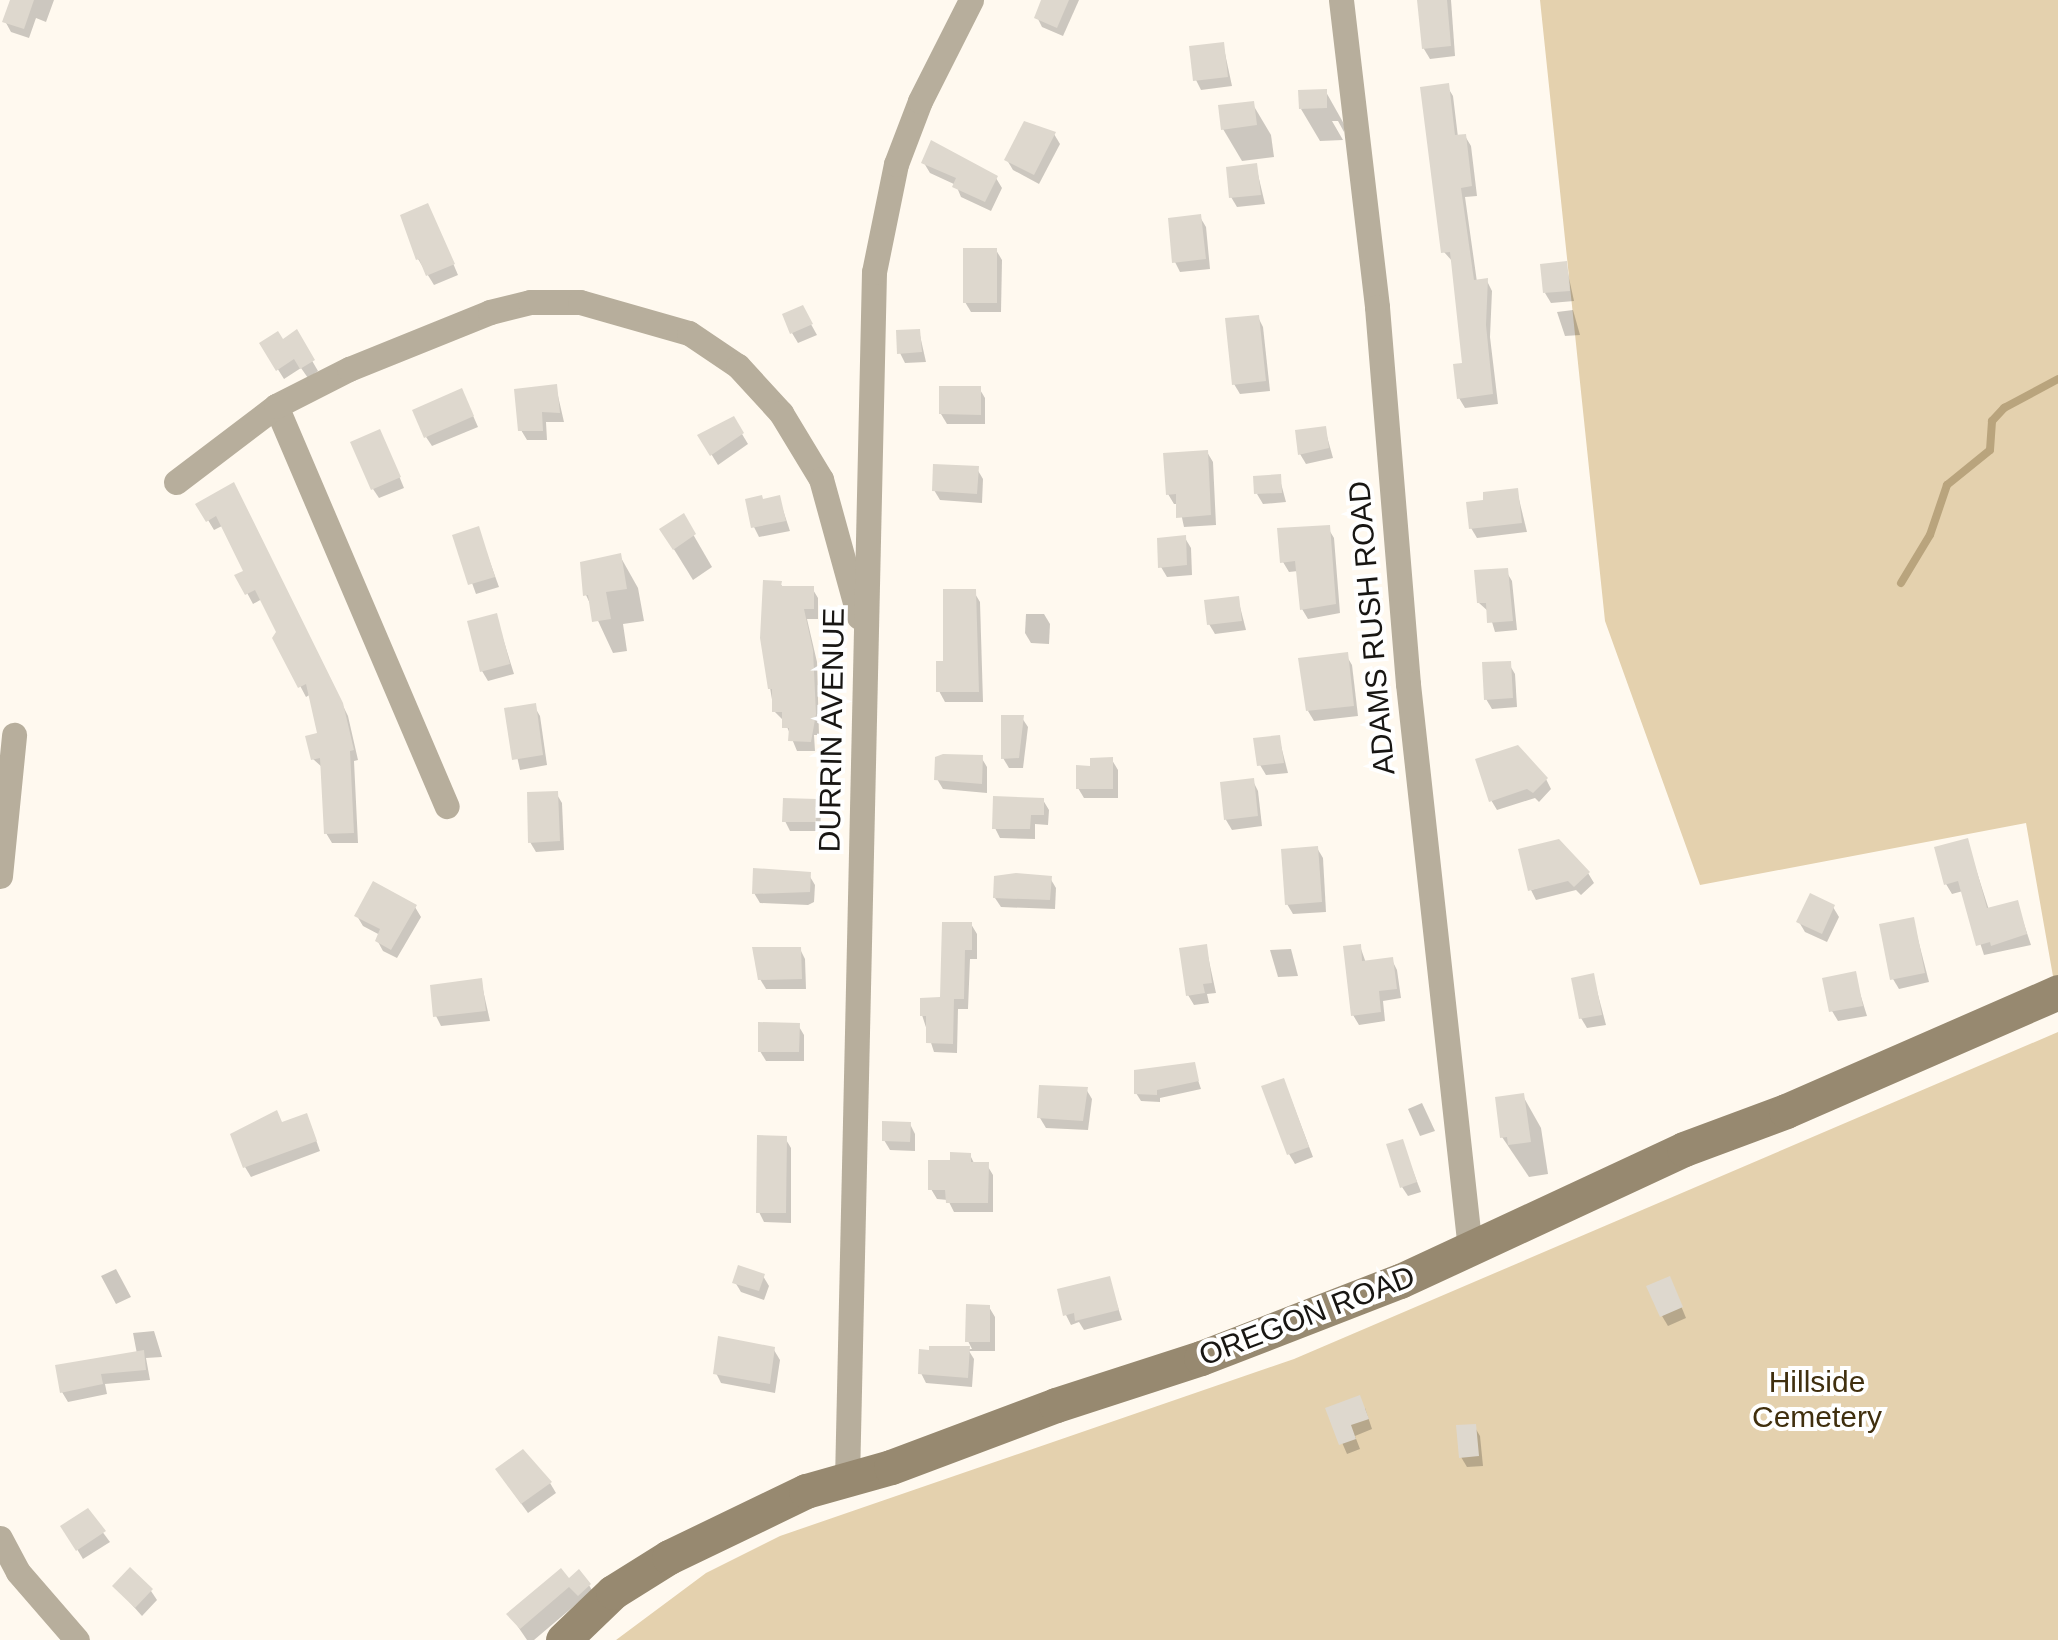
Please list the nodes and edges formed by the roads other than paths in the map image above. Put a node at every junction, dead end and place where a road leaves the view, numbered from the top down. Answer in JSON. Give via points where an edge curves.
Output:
{"nodes":[{"id":1,"x":972,"y":0,"type":"edge"},
{"id":2,"x":1342,"y":0,"type":"edge"},
{"id":3,"x":276,"y":406,"type":"junction"},
{"id":4,"x":176,"y":482,"type":"dead end"},
{"id":5,"x":866,"y":646,"type":"junction"},
{"id":6,"x":14,"y":735,"type":"dead end"},
{"id":7,"x":447,"y":806,"type":"dead end"},
{"id":8,"x":0,"y":876,"type":"edge"},
{"id":9,"x":2058,"y":992,"type":"edge"},
{"id":10,"x":1470,"y":1249,"type":"junction"},
{"id":11,"x":847,"y":1480,"type":"junction"},
{"id":12,"x":0,"y":1538,"type":"edge"},
{"id":13,"x":77,"y":1640,"type":"edge"},
{"id":14,"x":562,"y":1640,"type":"edge"}],
"edges":[{"from":1,"to":5,"type":"street","name":"DURRIN AVENUE","via":[[896,164],[874,272]]},
{"from":2,"to":10,"type":"street","name":"ADAMS RUSH ROAD"},
{"from":3,"to":4,"type":"street"},
{"from":3,"to":5,"type":"street","via":[[349,369],[530,302],[580,302],[688,333],[749,378],[821,479]]},
{"from":3,"to":7,"type":"street"},
{"from":5,"to":11,"type":"street","name":"DURRIN AVENUE"},
{"from":6,"to":8,"type":"street"},
{"from":9,"to":10,"type":"street","name":"OREGON ROAD","via":[[1684,1150]]},
{"from":10,"to":11,"type":"street","name":"OREGON ROAD","via":[[1201,1358]]},
{"from":11,"to":14,"type":"street","name":"OREGON ROAD","via":[[806,1491],[669,1557],[613,1592]]},
{"from":12,"to":13,"type":"street","via":[[18,1572]]}]}
